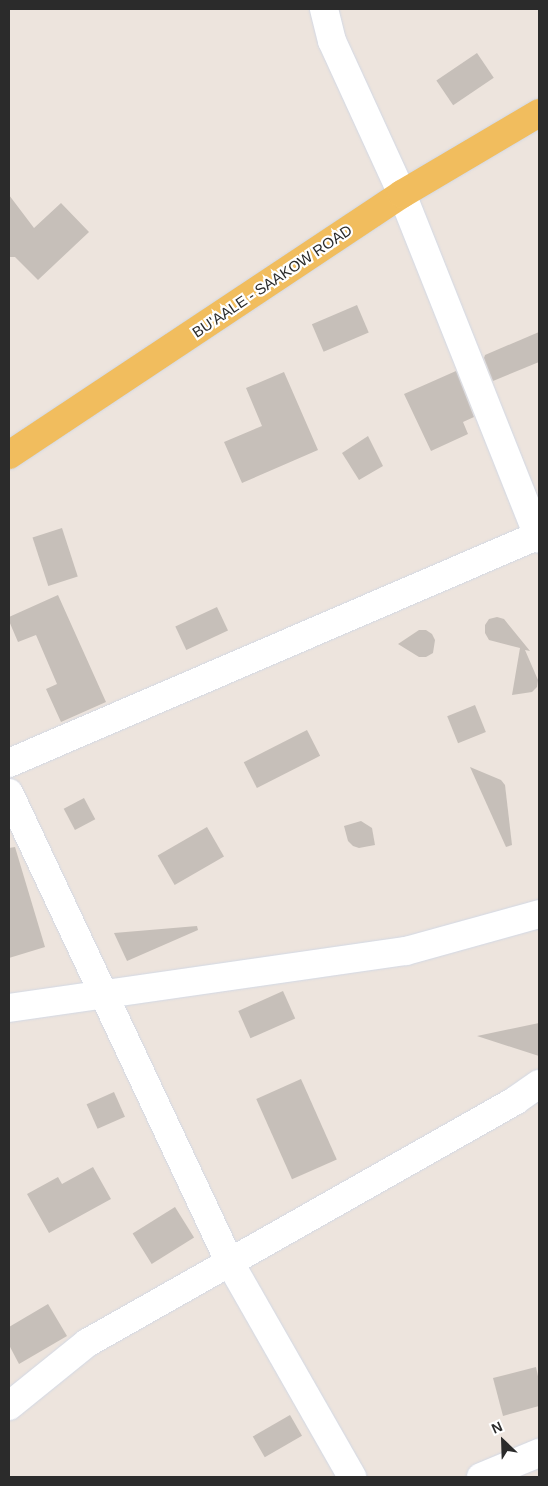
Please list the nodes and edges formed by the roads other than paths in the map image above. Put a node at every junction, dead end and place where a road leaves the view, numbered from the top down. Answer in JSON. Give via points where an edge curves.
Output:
{"nodes":[{"id":1,"x":324,"y":9,"type":"edge"},
{"id":2,"x":539,"y":114,"type":"edge"},
{"id":3,"x":402,"y":194,"type":"junction"},
{"id":4,"x":9,"y":455,"type":"edge"},
{"id":5,"x":539,"y":537,"type":"edge"},
{"id":6,"x":9,"y":763,"type":"edge"},
{"id":7,"x":9,"y":793,"type":"edge"},
{"id":8,"x":539,"y":914,"type":"edge"},
{"id":9,"x":104,"y":995,"type":"junction"},
{"id":10,"x":9,"y":1008,"type":"edge"},
{"id":11,"x":539,"y":1084,"type":"edge"},
{"id":12,"x":230,"y":1261,"type":"junction"},
{"id":13,"x":9,"y":1406,"type":"edge"},
{"id":14,"x":539,"y":1453,"type":"edge"},
{"id":15,"x":352,"y":1477,"type":"edge"},
{"id":16,"x":481,"y":1477,"type":"edge"}],
"edges":[{"from":1,"to":3,"type":"street","via":[[332,41]]},
{"from":2,"to":3,"type":"main road","name":"BU'AALE - SAAKOW ROAD"},
{"from":3,"to":4,"type":"main road","name":"BU'AALE - SAAKOW ROAD"},
{"from":3,"to":5,"type":"street"},
{"from":5,"to":6,"type":"street"},
{"from":7,"to":9,"type":"street"},
{"from":8,"to":9,"type":"street","via":[[406,951]]},
{"from":9,"to":10,"type":"street"},
{"from":9,"to":12,"type":"street"},
{"from":11,"to":12,"type":"street"},
{"from":12,"to":13,"type":"street","via":[[86,1343]]},
{"from":12,"to":15,"type":"street"},
{"from":14,"to":16,"type":"street"}]}
